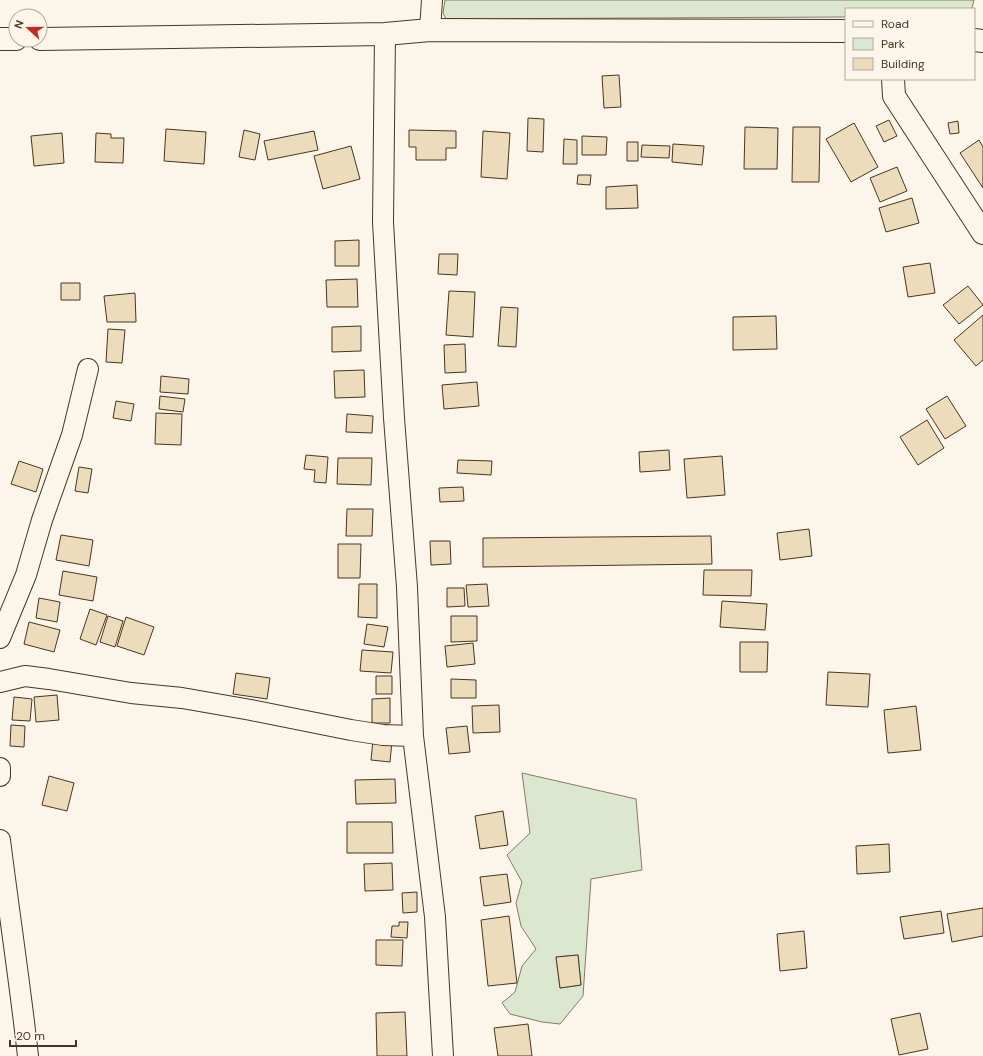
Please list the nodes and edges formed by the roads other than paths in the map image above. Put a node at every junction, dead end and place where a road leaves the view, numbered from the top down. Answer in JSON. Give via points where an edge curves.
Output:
{"nodes":[{"id":1,"x":432,"y":0,"type":"edge"},
{"id":2,"x":430,"y":30,"type":"junction"},
{"id":3,"x":845,"y":31,"type":"edge"},
{"id":4,"x":385,"y":34,"type":"junction"},
{"id":5,"x":48,"y":39,"type":"edge"},
{"id":6,"x":893,"y":80,"type":"edge"},
{"id":7,"x":983,"y":233,"type":"edge"},
{"id":8,"x":88,"y":369,"type":"dead end"},
{"id":9,"x":0,"y":638,"type":"edge"},
{"id":10,"x":0,"y":682,"type":"edge"},
{"id":11,"x":413,"y":736,"type":"junction"},
{"id":12,"x":0,"y":768,"type":"edge"},
{"id":13,"x":0,"y":776,"type":"edge"},
{"id":14,"x":0,"y":840,"type":"edge"},
{"id":15,"x":28,"y":1056,"type":"edge"},
{"id":16,"x":443,"y":1056,"type":"edge"}],
"edges":[{"from":1,"to":2,"type":"street"},
{"from":2,"to":3,"type":"main road"},
{"from":2,"to":4,"type":"main road"},
{"from":4,"to":5,"type":"main road"},
{"from":4,"to":11,"type":"street","via":[[383,222],[394,418],[408,587]]},
{"from":6,"to":7,"type":"main road","via":[[894,96]]},
{"from":8,"to":9,"type":"street","via":[[72,435],[26,575]]},
{"from":10,"to":11,"type":"street","via":[[25,676],[49,679],[131,693],[182,698],[351,730]]},
{"from":11,"to":16,"type":"street","via":[[435,917]]},
{"from":12,"to":13,"type":"street"},
{"from":14,"to":15,"type":"street"}]}
